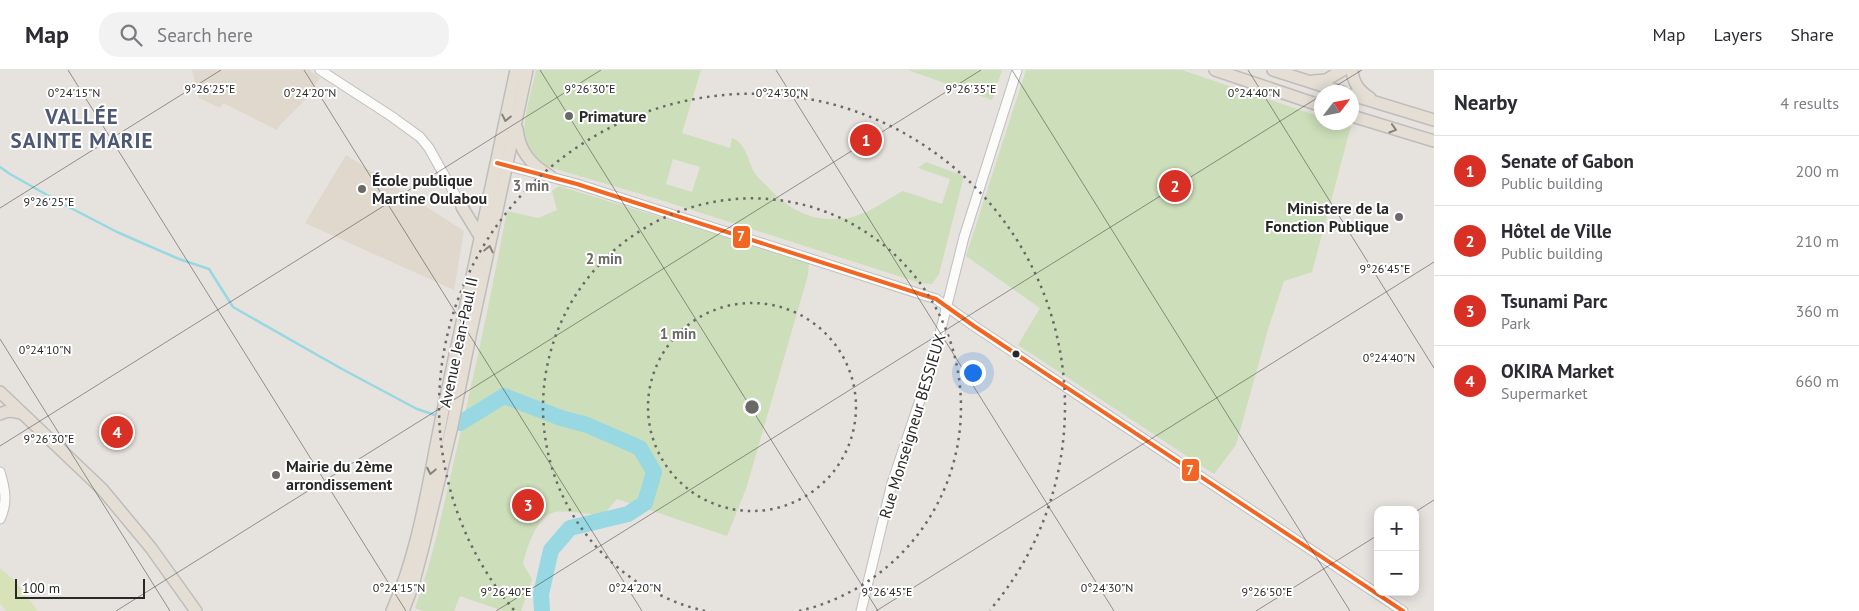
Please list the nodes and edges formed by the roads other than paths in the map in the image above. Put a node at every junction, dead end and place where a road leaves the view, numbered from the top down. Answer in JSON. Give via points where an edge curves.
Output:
{"nodes":[{"id":1,"x":320,"y":70,"type":"edge"},
{"id":2,"x":516,"y":70,"type":"edge"},
{"id":3,"x":527,"y":70,"type":"edge"},
{"id":4,"x":1017,"y":70,"type":"edge"},
{"id":5,"x":1215,"y":70,"type":"edge"},
{"id":6,"x":1273,"y":70,"type":"edge"},
{"id":7,"x":1343,"y":70,"type":"edge"},
{"id":8,"x":1352,"y":70,"type":"edge"},
{"id":9,"x":1308,"y":82,"type":"junction"},
{"id":10,"x":1318,"y":85,"type":"edge"},
{"id":11,"x":1359,"y":97,"type":"edge"},
{"id":12,"x":1314,"y":103,"type":"edge"},
{"id":13,"x":1384,"y":106,"type":"junction"},
{"id":14,"x":517,"y":118,"type":"junction"},
{"id":15,"x":1359,"y":118,"type":"edge"},
{"id":16,"x":1434,"y":120,"type":"edge"},
{"id":17,"x":1434,"y":142,"type":"edge"},
{"id":18,"x":502,"y":164,"type":"junction"},
{"id":19,"x":550,"y":176,"type":"junction"},
{"id":20,"x":488,"y":204,"type":"junction"},
{"id":21,"x":462,"y":207,"type":"junction"},
{"id":22,"x":481,"y":238,"type":"junction"},
{"id":23,"x":948,"y":307,"type":"junction"},
{"id":24,"x":0,"y":392,"type":"edge"},
{"id":25,"x":0,"y":414,"type":"edge"},
{"id":26,"x":24,"y":415,"type":"junction"},
{"id":27,"x":0,"y":472,"type":"edge"},
{"id":28,"x":0,"y":519,"type":"edge"},
{"id":29,"x":193,"y":608,"type":"edge"},
{"id":30,"x":392,"y":611,"type":"edge"},
{"id":31,"x":403,"y":611,"type":"edge"},
{"id":32,"x":861,"y":611,"type":"edge"},
{"id":33,"x":1403,"y":611,"type":"edge"}],
"edges":[{"from":1,"to":21,"type":"street","via":[[420,137]]},
{"from":2,"to":18,"type":"main road","name":"Avenue Jean-Paul II","one_way":true},
{"from":3,"to":14,"type":"main road","name":"Avenue Jean-Paul II"},
{"from":4,"to":23,"type":"street","name":"Rue Monseigneur BESSIEUX","via":[[964,237]]},
{"from":5,"to":12,"type":"main road"},
{"from":6,"to":9,"type":"main road"},
{"from":7,"to":9,"type":"main road","via":[[1326,80]]},
{"from":8,"to":13,"type":"main road","via":[[1360,91]]},
{"from":9,"to":10,"type":"main road"},
{"from":11,"to":13,"type":"main road"},
{"from":13,"to":16,"type":"main road"},
{"from":14,"to":18,"type":"main road","name":"Avenue Jean-Paul II"},
{"from":14,"to":19,"type":"main road","via":[[519,142],[526,155]]},
{"from":15,"to":17,"type":"main road","one_way":true},
{"from":18,"to":19,"type":"street"},
{"from":18,"to":20,"type":"main road","name":"Avenue Jean-Paul II"},
{"from":31,"to":18,"type":"main road","name":"Avenue Jean-Paul II","one_way":true,"via":[[413,585],[453,421]]},
{"from":19,"to":23,"type":"street","via":[[911,290]]},
{"from":20,"to":21,"type":"main road","via":[[483,210],[473,213]]},
{"from":20,"to":22,"type":"main road","name":"Avenue Jean-Paul II"},
{"from":21,"to":22,"type":"main road"},
{"from":22,"to":30,"type":"main road","name":"Avenue Jean-Paul II","one_way":true,"via":[[414,549]]},
{"from":23,"to":32,"type":"street","name":"Rue Monseigneur BESSIEUX","via":[[934,361],[892,483]]},
{"from":23,"to":33,"type":"street"},
{"from":24,"to":26,"type":"main road"},
{"from":25,"to":26,"type":"main road","via":[[15,411]]},
{"from":26,"to":29,"type":"main road","via":[[119,508]]},
{"from":27,"to":28,"type":"street","via":[[6,498]]}]}
